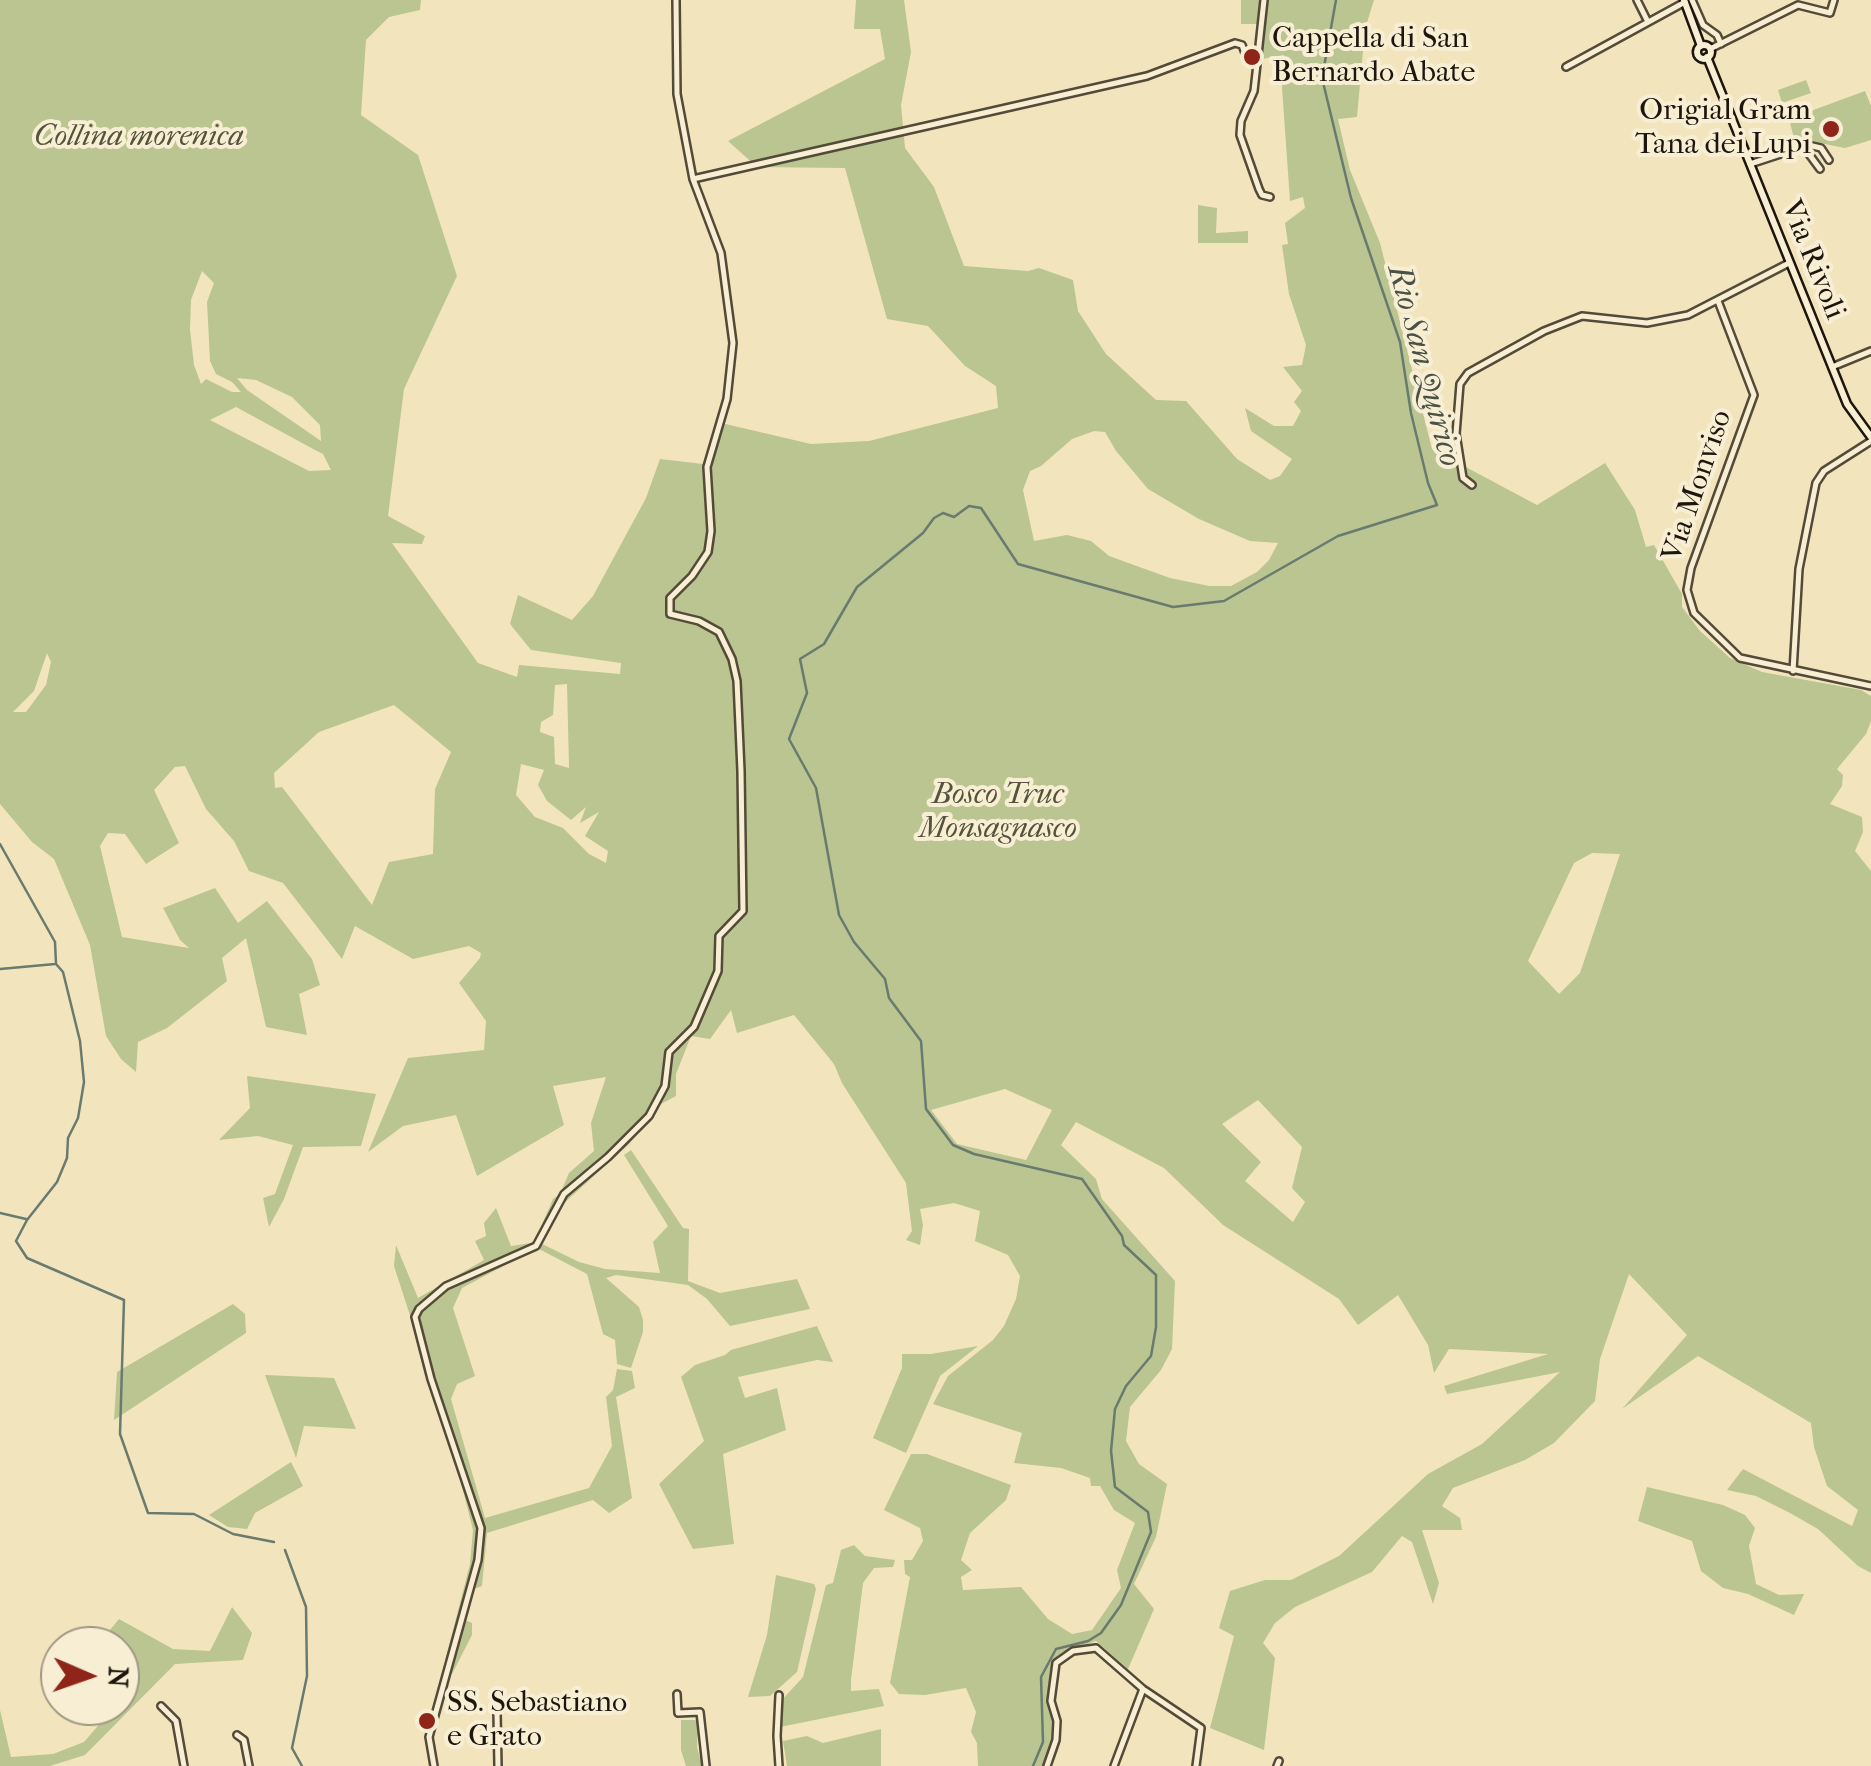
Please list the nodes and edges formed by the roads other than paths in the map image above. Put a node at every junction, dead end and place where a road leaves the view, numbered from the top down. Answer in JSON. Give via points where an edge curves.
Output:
{"nodes":[{"id":1,"x":676,"y":0,"type":"edge"},
{"id":2,"x":1264,"y":0,"type":"edge"},
{"id":3,"x":1637,"y":0,"type":"edge"},
{"id":4,"x":1834,"y":0,"type":"edge"},
{"id":5,"x":1687,"y":1,"type":"edge"},
{"id":6,"x":1648,"y":22,"type":"junction"},
{"id":7,"x":1722,"y":44,"type":"junction"},
{"id":8,"x":1709,"y":53,"type":"junction"},
{"id":9,"x":1257,"y":64,"type":"junction"},
{"id":10,"x":1566,"y":68,"type":"dead end"},
{"id":11,"x":1803,"y":146,"type":"junction"},
{"id":12,"x":1829,"y":160,"type":"dead end"},
{"id":13,"x":1750,"y":164,"type":"junction"},
{"id":14,"x":1820,"y":168,"type":"dead end"},
{"id":15,"x":693,"y":179,"type":"junction"},
{"id":16,"x":1270,"y":197,"type":"dead end"},
{"id":17,"x":1789,"y":264,"type":"junction"},
{"id":18,"x":1718,"y":301,"type":"junction"},
{"id":19,"x":1871,"y":352,"type":"edge"},
{"id":20,"x":1832,"y":367,"type":"junction"},
{"id":21,"x":1871,"y":439,"type":"edge"},
{"id":22,"x":1472,"y":485,"type":"dead end"},
{"id":23,"x":1793,"y":671,"type":"junction"},
{"id":24,"x":1871,"y":686,"type":"edge"},
{"id":25,"x":1143,"y":1690,"type":"junction"},
{"id":26,"x":676,"y":1694,"type":"dead end"},
{"id":27,"x":779,"y":1695,"type":"dead end"},
{"id":28,"x":161,"y":1706,"type":"dead end"},
{"id":29,"x":498,"y":1712,"type":"dead end"},
{"id":30,"x":237,"y":1735,"type":"dead end"},
{"id":31,"x":184,"y":1766,"type":"edge"},
{"id":32,"x":249,"y":1766,"type":"edge"},
{"id":33,"x":434,"y":1766,"type":"edge"},
{"id":34,"x":498,"y":1766,"type":"edge"},
{"id":35,"x":706,"y":1766,"type":"edge"},
{"id":36,"x":779,"y":1766,"type":"edge"},
{"id":37,"x":1048,"y":1766,"type":"edge"},
{"id":38,"x":1114,"y":1766,"type":"edge"},
{"id":39,"x":1196,"y":1766,"type":"edge"}],
"edges":[{"from":1,"to":15,"type":"street","via":[[676,94]]},
{"from":2,"to":9,"type":"street"},
{"from":3,"to":6,"type":"street"},
{"from":4,"to":7,"type":"street","via":[[1830,13],[1798,5]]},
{"from":5,"to":6,"type":"street"},
{"from":5,"to":7,"type":"street"},
{"from":5,"to":8,"type":"street"},
{"from":6,"to":10,"type":"street"},
{"from":7,"to":8,"type":"street"},
{"from":8,"to":13,"type":"street","name":"Via Rivoli"},
{"from":9,"to":15,"type":"street","via":[[1235,44],[1147,76]]},
{"from":9,"to":16,"type":"street","via":[[1240,134],[1259,189]]},
{"from":11,"to":12,"type":"street","via":[[1821,148]]},
{"from":11,"to":13,"type":"street"},
{"from":11,"to":14,"type":"street"},
{"from":13,"to":17,"type":"street","name":"Via Rivoli"},
{"from":15,"to":33,"type":"street","via":[[721,252],[732,371],[707,467],[708,552],[670,598],[670,614],[719,632],[732,659],[742,911],[720,936],[718,971],[694,1027],[670,1052],[666,1086],[650,1116],[564,1194],[536,1246],[446,1286],[415,1318],[481,1528],[429,1737]]},
{"from":17,"to":18,"type":"street"},
{"from":17,"to":20,"type":"street","name":"Via Rivoli"},
{"from":18,"to":22,"type":"street","via":[[1688,316],[1647,323],[1582,316],[1468,373],[1460,384],[1456,434],[1463,478]]},
{"from":18,"to":23,"type":"street","name":"Via Monviso","via":[[1754,396],[1687,590],[1694,613],[1740,658]]},
{"from":19,"to":20,"type":"street","name":"Via Rivoli"},
{"from":20,"to":21,"type":"street","name":"Via Rivoli"},
{"from":21,"to":23,"type":"street","via":[[1816,483],[1799,569]]},
{"from":23,"to":24,"type":"street","name":"Via Monviso"},
{"from":25,"to":37,"type":"street","via":[[1096,1648],[1073,1651],[1056,1663],[1056,1740]]},
{"from":25,"to":38,"type":"street"},
{"from":25,"to":39,"type":"street","via":[[1201,1728]]},
{"from":26,"to":35,"type":"street","via":[[678,1713],[700,1712]]},
{"from":27,"to":36,"type":"street"},
{"from":28,"to":31,"type":"street","via":[[176,1720]]},
{"from":29,"to":34,"type":"street"},
{"from":30,"to":32,"type":"street"}]}
